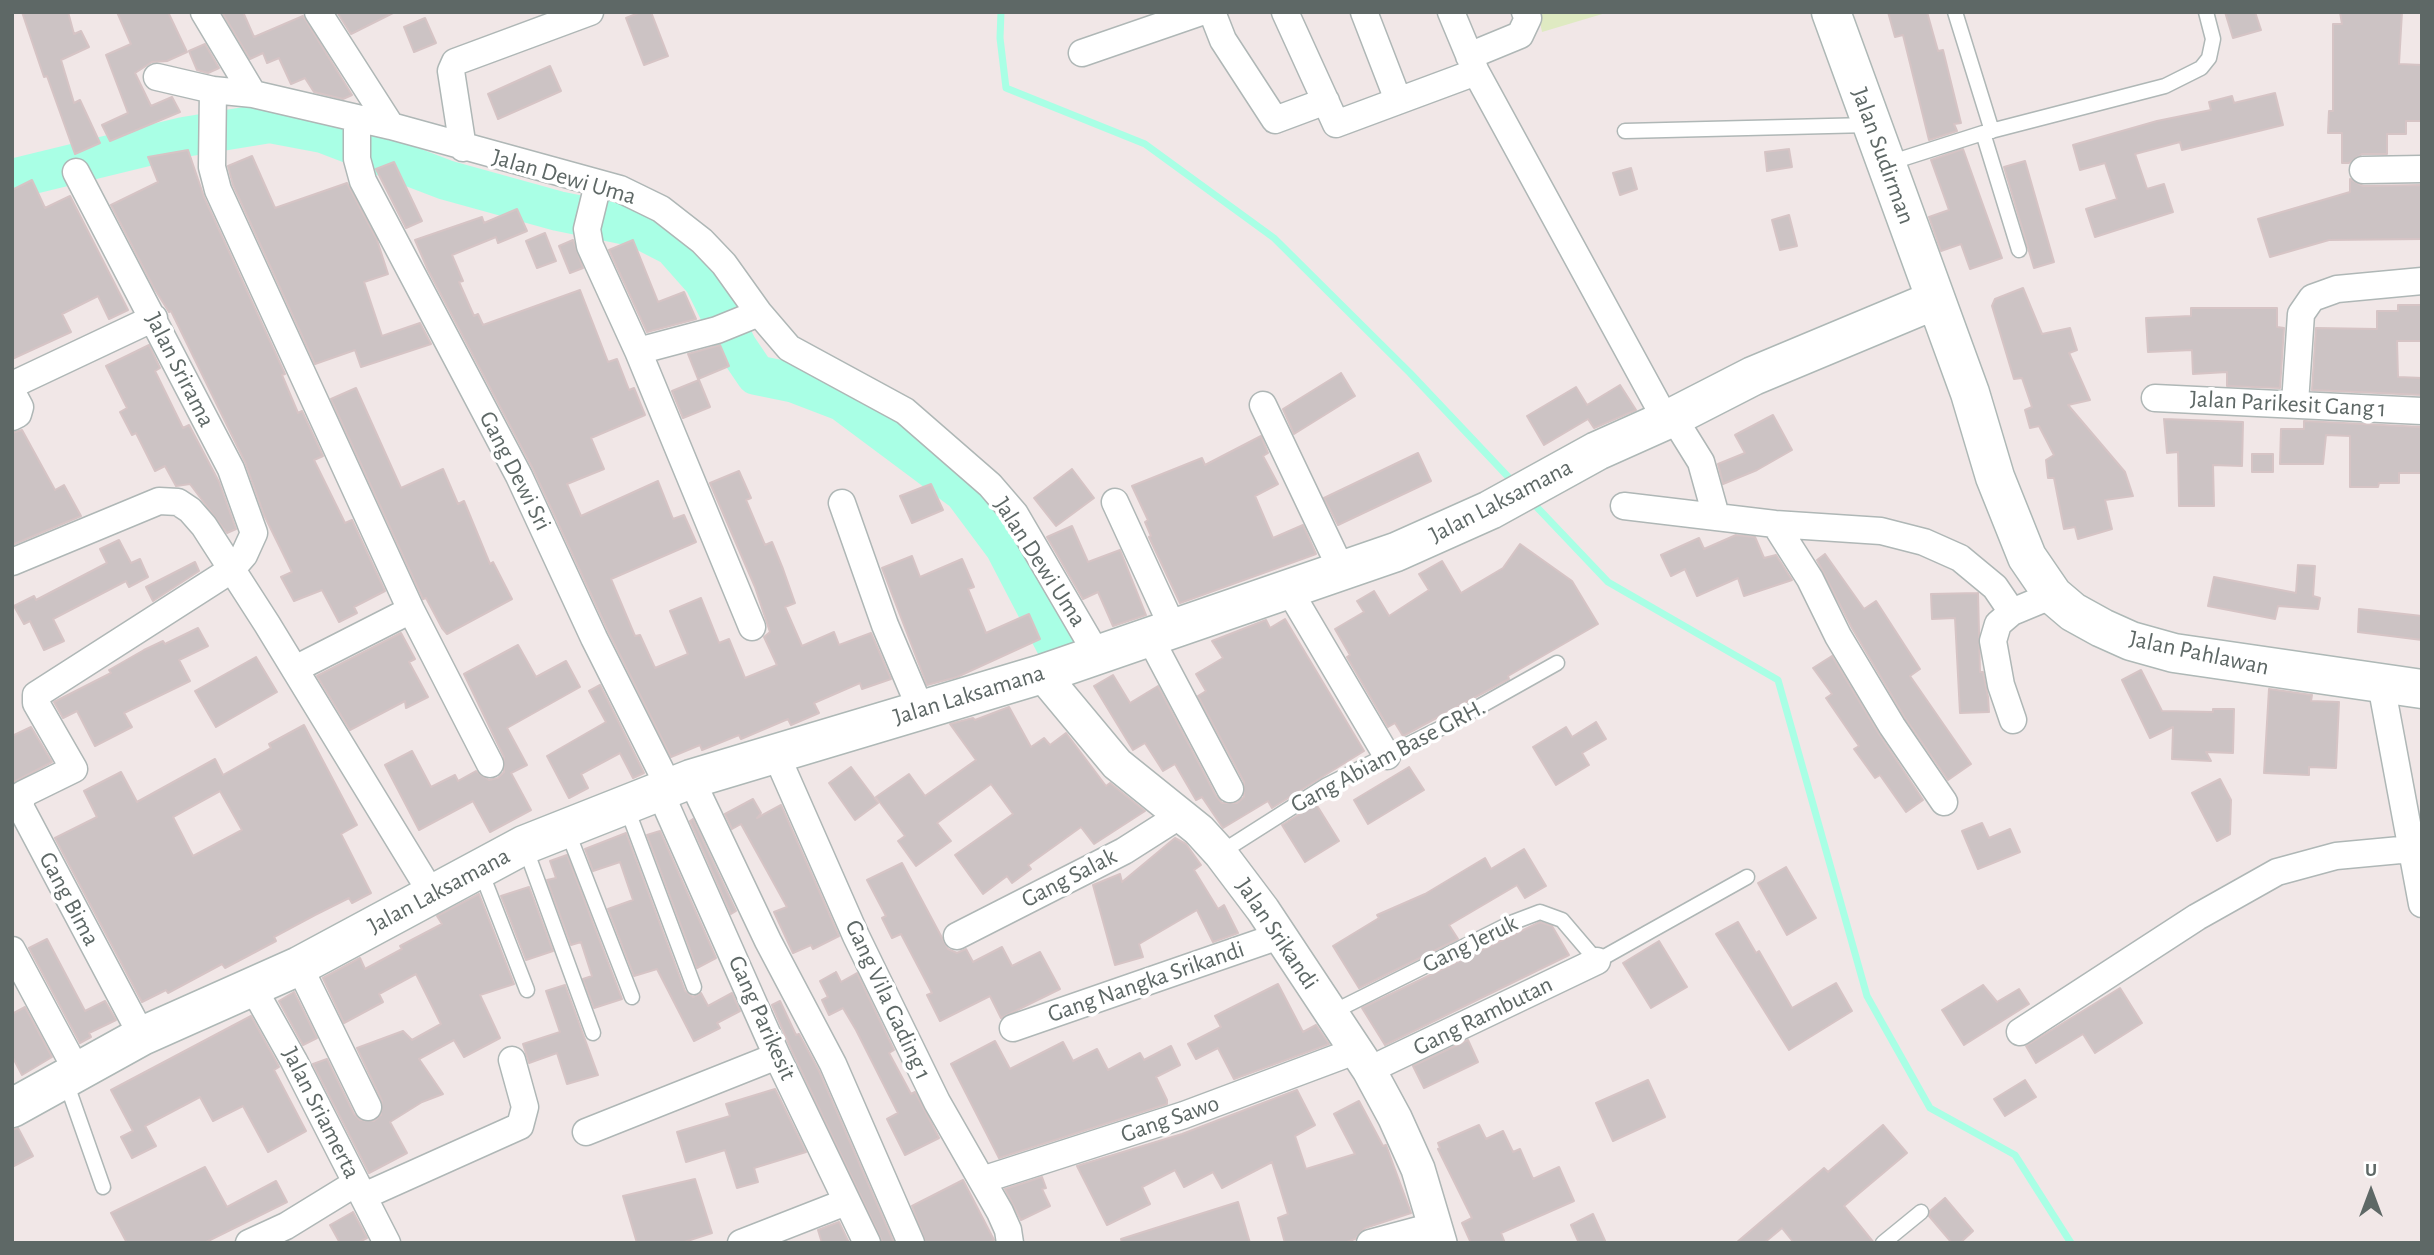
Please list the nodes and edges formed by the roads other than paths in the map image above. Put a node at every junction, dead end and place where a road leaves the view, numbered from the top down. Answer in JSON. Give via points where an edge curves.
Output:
{"nodes":[{"id":1,"x":204,"y":12,"type":"edge"},
{"id":2,"x":318,"y":12,"type":"edge"},
{"id":3,"x":590,"y":12,"type":"edge"},
{"id":4,"x":1201,"y":12,"type":"edge"},
{"id":5,"x":1212,"y":12,"type":"edge"},
{"id":6,"x":1286,"y":12,"type":"edge"},
{"id":7,"x":1364,"y":12,"type":"edge"},
{"id":8,"x":1451,"y":12,"type":"edge"},
{"id":9,"x":1525,"y":12,"type":"edge"},
{"id":10,"x":1832,"y":12,"type":"edge"},
{"id":11,"x":1955,"y":12,"type":"edge"},
{"id":12,"x":2206,"y":12,"type":"edge"},
{"id":13,"x":1082,"y":53,"type":"dead end"},
{"id":14,"x":1472,"y":64,"type":"junction"},
{"id":15,"x":157,"y":77,"type":"dead end"},
{"id":16,"x":253,"y":94,"type":"junction"},
{"id":17,"x":1398,"y":100,"type":"junction"},
{"id":18,"x":213,"y":101,"type":"junction"},
{"id":19,"x":1326,"y":101,"type":"junction"},
{"id":20,"x":1872,"y":125,"type":"junction"},
{"id":21,"x":391,"y":126,"type":"junction"},
{"id":22,"x":1625,"y":131,"type":"dead end"},
{"id":23,"x":1987,"y":132,"type":"junction"},
{"id":24,"x":357,"y":137,"type":"junction"},
{"id":25,"x":463,"y":148,"type":"junction"},
{"id":26,"x":1886,"y":164,"type":"junction"},
{"id":27,"x":2422,"y":169,"type":"edge"},
{"id":28,"x":2363,"y":170,"type":"dead end"},
{"id":29,"x":76,"y":172,"type":"dead end"},
{"id":30,"x":592,"y":206,"type":"junction"},
{"id":31,"x":2019,"y":250,"type":"dead end"},
{"id":32,"x":2422,"y":281,"type":"edge"},
{"id":33,"x":1935,"y":300,"type":"junction"},
{"id":34,"x":154,"y":318,"type":"junction"},
{"id":35,"x":739,"y":322,"type":"junction"},
{"id":36,"x":638,"y":351,"type":"junction"},
{"id":37,"x":12,"y":385,"type":"edge"},
{"id":38,"x":12,"y":392,"type":"edge"},
{"id":39,"x":2155,"y":398,"type":"dead end"},
{"id":40,"x":2295,"y":403,"type":"junction"},
{"id":41,"x":1263,"y":405,"type":"dead end"},
{"id":42,"x":2422,"y":411,"type":"edge"},
{"id":43,"x":12,"y":417,"type":"edge"},
{"id":44,"x":1670,"y":419,"type":"junction"},
{"id":45,"x":1115,"y":502,"type":"dead end"},
{"id":46,"x":842,"y":503,"type":"dead end"},
{"id":47,"x":1624,"y":506,"type":"dead end"},
{"id":48,"x":1716,"y":516,"type":"junction"},
{"id":49,"x":1775,"y":524,"type":"junction"},
{"id":50,"x":12,"y":562,"type":"edge"},
{"id":51,"x":231,"y":570,"type":"junction"},
{"id":52,"x":1342,"y":570,"type":"junction"},
{"id":53,"x":1289,"y":590,"type":"junction"},
{"id":54,"x":2053,"y":595,"type":"junction"},
{"id":55,"x":411,"y":610,"type":"junction"},
{"id":56,"x":2012,"y":612,"type":"junction"},
{"id":57,"x":752,"y":626,"type":"dead end"},
{"id":58,"x":1161,"y":633,"type":"junction"},
{"id":59,"x":1098,"y":656,"type":"junction"},
{"id":60,"x":1558,"y":663,"type":"dead end"},
{"id":61,"x":295,"y":669,"type":"junction"},
{"id":62,"x":1041,"y":674,"type":"junction"},
{"id":63,"x":2381,"y":684,"type":"junction"},
{"id":64,"x":2422,"y":690,"type":"edge"},
{"id":65,"x":921,"y":710,"type":"junction"},
{"id":66,"x":2013,"y":720,"type":"dead end"},
{"id":67,"x":775,"y":752,"type":"junction"},
{"id":68,"x":1387,"y":756,"type":"junction"},
{"id":69,"x":490,"y":764,"type":"dead end"},
{"id":70,"x":1230,"y":789,"type":"dead end"},
{"id":71,"x":661,"y":791,"type":"junction"},
{"id":72,"x":1944,"y":802,"type":"dead end"},
{"id":73,"x":1179,"y":816,"type":"junction"},
{"id":74,"x":566,"y":828,"type":"junction"},
{"id":75,"x":524,"y":845,"type":"junction"},
{"id":76,"x":2411,"y":849,"type":"junction"},
{"id":77,"x":1220,"y":853,"type":"junction"},
{"id":78,"x":480,"y":867,"type":"junction"},
{"id":79,"x":1746,"y":877,"type":"dead end"},
{"id":80,"x":432,"y":894,"type":"junction"},
{"id":81,"x":2421,"y":898,"type":"edge"},
{"id":82,"x":957,"y":936,"type":"dead end"},
{"id":83,"x":1279,"y":936,"type":"junction"},
{"id":84,"x":12,"y":950,"type":"edge"},
{"id":85,"x":1597,"y":961,"type":"junction"},
{"id":86,"x":299,"y":965,"type":"junction"},
{"id":87,"x":252,"y":986,"type":"junction"},
{"id":88,"x":694,"y":987,"type":"dead end"},
{"id":89,"x":527,"y":990,"type":"dead end"},
{"id":90,"x":632,"y":997,"type":"dead end"},
{"id":91,"x":1331,"y":1013,"type":"junction"},
{"id":92,"x":1013,"y":1028,"type":"dead end"},
{"id":93,"x":2020,"y":1032,"type":"dead end"},
{"id":94,"x":593,"y":1033,"type":"dead end"},
{"id":95,"x":142,"y":1036,"type":"junction"},
{"id":96,"x":777,"y":1056,"type":"junction"},
{"id":97,"x":512,"y":1060,"type":"dead end"},
{"id":98,"x":1362,"y":1061,"type":"junction"},
{"id":99,"x":70,"y":1074,"type":"junction"},
{"id":100,"x":368,"y":1107,"type":"dead end"},
{"id":101,"x":12,"y":1108,"type":"edge"},
{"id":102,"x":586,"y":1132,"type":"dead end"},
{"id":103,"x":982,"y":1180,"type":"junction"},
{"id":104,"x":103,"y":1187,"type":"dead end"},
{"id":105,"x":360,"y":1190,"type":"junction"},
{"id":106,"x":846,"y":1202,"type":"junction"},
{"id":107,"x":1921,"y":1212,"type":"dead end"},
{"id":108,"x":1438,"y":1234,"type":"edge"},
{"id":109,"x":250,"y":1243,"type":"edge"},
{"id":110,"x":387,"y":1243,"type":"edge"},
{"id":111,"x":741,"y":1243,"type":"edge"},
{"id":112,"x":867,"y":1243,"type":"edge"},
{"id":113,"x":911,"y":1243,"type":"edge"},
{"id":114,"x":1010,"y":1243,"type":"edge"},
{"id":115,"x":1370,"y":1243,"type":"edge"},
{"id":116,"x":1883,"y":1243,"type":"edge"}],
"edges":[{"from":1,"to":16,"type":"street"},
{"from":2,"to":21,"type":"street"},
{"from":3,"to":25,"type":"street","via":[[455,62],[451,71]]},
{"from":4,"to":13,"type":"street"},
{"from":5,"to":19,"type":"street","via":[[1223,40],[1275,120]]},
{"from":6,"to":19,"type":"street"},
{"from":7,"to":17,"type":"street"},
{"from":8,"to":14,"type":"street"},
{"from":9,"to":14,"type":"street","via":[[1528,18],[1520,36]]},
{"from":10,"to":20,"type":"main road","name":"Jalan Sudirman"},
{"from":11,"to":23,"type":"lane"},
{"from":12,"to":23,"type":"lane","via":[[2213,39],[2202,68],[2165,86]]},
{"from":14,"to":17,"type":"street"},
{"from":14,"to":44,"type":"street"},
{"from":15,"to":18,"type":"street","name":"Jalan Dewi Uma"},
{"from":16,"to":18,"type":"street","name":"Jalan Dewi Uma"},
{"from":16,"to":24,"type":"street","name":"Jalan Dewi Uma"},
{"from":17,"to":19,"type":"street","via":[[1336,124]]},
{"from":18,"to":55,"type":"street","via":[[218,190]]},
{"from":20,"to":22,"type":"lane"},
{"from":20,"to":26,"type":"main road","name":"Jalan Sudirman"},
{"from":21,"to":24,"type":"street","name":"Jalan Dewi Uma"},
{"from":21,"to":25,"type":"street","name":"Jalan Dewi Uma"},
{"from":23,"to":26,"type":"lane"},
{"from":23,"to":31,"type":"lane"},
{"from":24,"to":71,"type":"street","name":"Gang Dewi Sri","via":[[363,181],[519,476]]},
{"from":25,"to":30,"type":"street","name":"Jalan Dewi Uma"},
{"from":26,"to":33,"type":"main road","name":"Jalan Sudirman"},
{"from":27,"to":28,"type":"street"},
{"from":29,"to":34,"type":"street","name":"Jalan Srirama"},
{"from":30,"to":35,"type":"street","name":"Jalan Dewi Uma","via":[[636,196],[678,221],[724,264]]},
{"from":30,"to":36,"type":"street","via":[[590,246]]},
{"from":32,"to":40,"type":"street","via":[[2337,289],[2312,298],[2301,314]]},
{"from":33,"to":44,"type":"main road","name":"Jalan Laksamana","via":[[1753,376]]},
{"from":33,"to":54,"type":"main road","name":"Jalan Pahlawan","via":[[2004,499],[2027,556]]},
{"from":34,"to":37,"type":"street"},
{"from":34,"to":51,"type":"street","name":"Jalan Srirama","via":[[231,469],[251,519],[251,543]]},
{"from":35,"to":36,"type":"street"},
{"from":35,"to":59,"type":"street","name":"Jalan Dewi Uma","via":[[905,411],[990,485],[1015,514]]},
{"from":36,"to":57,"type":"street"},
{"from":38,"to":43,"type":"street","via":[[20,412]]},
{"from":39,"to":40,"type":"street","name":"Jalan Parikesit Gang 1"},
{"from":40,"to":42,"type":"street","name":"Jalan Parikesit Gang 1"},
{"from":41,"to":52,"type":"street"},
{"from":44,"to":48,"type":"street","via":[[1701,462]]},
{"from":44,"to":52,"type":"main road","name":"Jalan Laksamana","via":[[1597,451],[1490,510],[1396,552]]},
{"from":45,"to":58,"type":"street"},
{"from":46,"to":65,"type":"street"},
{"from":47,"to":48,"type":"street"},
{"from":48,"to":49,"type":"street"},
{"from":49,"to":56,"type":"street","via":[[1881,531],[1924,542],[1980,572]]},
{"from":49,"to":72,"type":"street","via":[[1892,726]]},
{"from":50,"to":51,"type":"street","via":[[159,501],[178,502],[204,526]]},
{"from":51,"to":61,"type":"street"},
{"from":51,"to":95,"type":"street","name":"Gang Bima","via":[[36,695],[36,703],[74,769],[23,794],[20,806]]},
{"from":52,"to":53,"type":"main road","name":"Jalan Laksamana"},
{"from":53,"to":58,"type":"main road","name":"Jalan Laksamana"},
{"from":53,"to":68,"type":"street"},
{"from":54,"to":56,"type":"street"},
{"from":54,"to":63,"type":"main road","name":"Jalan Pahlawan","via":[[2102,628],[2174,653]]},
{"from":55,"to":61,"type":"street"},
{"from":55,"to":69,"type":"street"},
{"from":56,"to":66,"type":"street","via":[[1998,624],[1993,641]]},
{"from":58,"to":59,"type":"main road","name":"Jalan Laksamana"},
{"from":58,"to":70,"type":"street"},
{"from":59,"to":62,"type":"main road","name":"Jalan Laksamana"},
{"from":60,"to":68,"type":"lane","name":"Gang Abiam Base GRH."},
{"from":61,"to":80,"type":"street"},
{"from":62,"to":65,"type":"main road","name":"Jalan Laksamana"},
{"from":62,"to":73,"type":"street","name":"Jalan Srikandi","via":[[1117,764]]},
{"from":63,"to":64,"type":"main road","name":"Jalan Pahlawan"},
{"from":63,"to":76,"type":"street"},
{"from":65,"to":67,"type":"main road","name":"Jalan Laksamana"},
{"from":67,"to":71,"type":"main road","name":"Jalan Laksamana"},
{"from":67,"to":103,"type":"street","name":"Gang Vila Gading 1","via":[[898,1024]]},
{"from":68,"to":77,"type":"lane","name":"Gang Abiam Base GRH.","via":[[1327,785]]},
{"from":71,"to":74,"type":"main road","name":"Jalan Laksamana"},
{"from":71,"to":88,"type":"lane"},
{"from":71,"to":96,"type":"street","name":"Gang Parikesit"},
{"from":71,"to":113,"type":"street","via":[[768,941],[833,1064]]},
{"from":73,"to":77,"type":"street","name":"Jalan Srikandi"},
{"from":73,"to":82,"type":"street","name":"Gang Salak","via":[[1124,851]]},
{"from":74,"to":75,"type":"main road","name":"Jalan Laksamana"},
{"from":74,"to":90,"type":"lane"},
{"from":75,"to":78,"type":"main road","name":"Jalan Laksamana"},
{"from":75,"to":94,"type":"lane"},
{"from":76,"to":81,"type":"street"},
{"from":76,"to":93,"type":"street","via":[[2336,856],[2277,872],[2197,917]]},
{"from":77,"to":83,"type":"street","name":"Jalan Srikandi"},
{"from":78,"to":80,"type":"main road","name":"Jalan Laksamana"},
{"from":78,"to":89,"type":"lane"},
{"from":79,"to":85,"type":"lane"},
{"from":80,"to":86,"type":"main road","name":"Jalan Laksamana"},
{"from":83,"to":91,"type":"street","name":"Jalan Srikandi"},
{"from":83,"to":92,"type":"street","name":"Gang Nangka Srikandi"},
{"from":84,"to":99,"type":"street"},
{"from":85,"to":91,"type":"lane","name":"Gang Jeruk","via":[[1562,920],[1540,912]]},
{"from":85,"to":98,"type":"street","name":"Gang Rambutan"},
{"from":86,"to":87,"type":"main road","name":"Jalan Laksamana"},
{"from":86,"to":100,"type":"street"},
{"from":87,"to":95,"type":"main road","name":"Jalan Laksamana"},
{"from":87,"to":105,"type":"street","name":"Jalan Sriamerta"},
{"from":91,"to":98,"type":"street","name":"Jalan Srikandi"},
{"from":95,"to":99,"type":"main road","name":"Jalan Laksamana"},
{"from":96,"to":102,"type":"street"},
{"from":96,"to":106,"type":"street","name":"Gang Parikesit"},
{"from":97,"to":105,"type":"street","via":[[525,1107],[520,1126]]},
{"from":98,"to":103,"type":"street","name":"Gang Sawo"},
{"from":98,"to":108,"type":"street","name":"Jalan Srikandi","via":[[1418,1169]]},
{"from":99,"to":101,"type":"main road","name":"Jalan Laksamana"},
{"from":99,"to":104,"type":"lane"},
{"from":103,"to":114,"type":"street","name":"Gang Vila Gading 1","via":[[1009,1230]]},
{"from":105,"to":109,"type":"street"},
{"from":105,"to":110,"type":"street","name":"Jalan Sriamerta"},
{"from":106,"to":111,"type":"street"},
{"from":106,"to":112,"type":"street","name":"Gang Parikesit"},
{"from":107,"to":116,"type":"lane"},
{"from":108,"to":115,"type":"street"}]}
